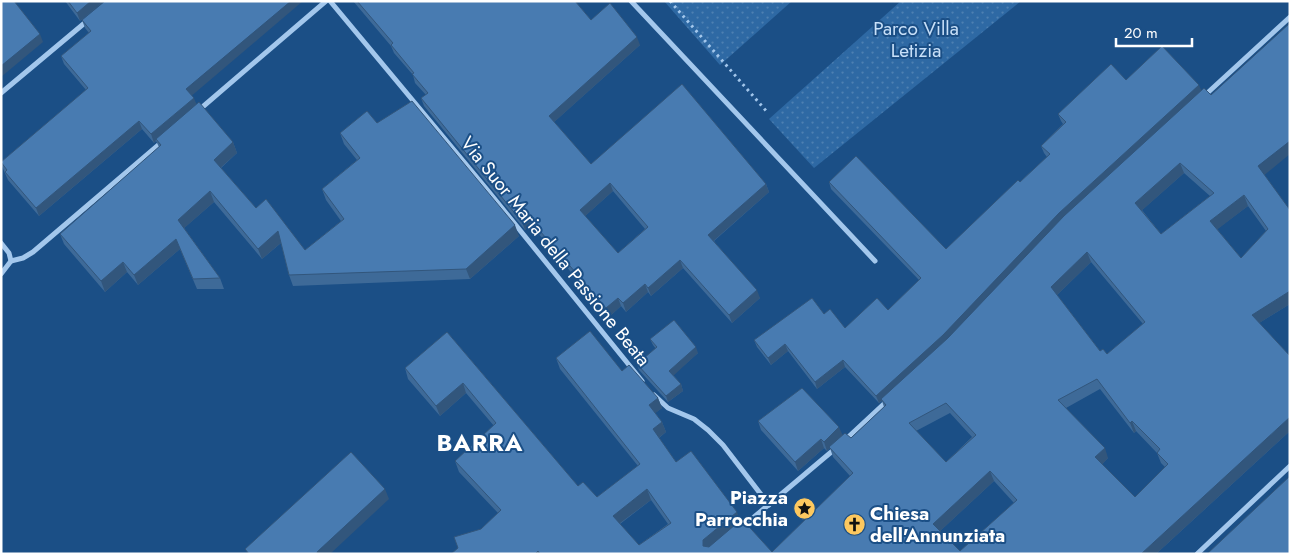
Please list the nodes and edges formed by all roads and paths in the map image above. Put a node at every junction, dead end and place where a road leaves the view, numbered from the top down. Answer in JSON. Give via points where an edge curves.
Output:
{"nodes":[{"id":1,"x":326,"y":1,"type":"edge"},
{"id":2,"x":330,"y":1,"type":"edge"},
{"id":3,"x":631,"y":1,"type":"edge"},
{"id":4,"x":670,"y":1,"type":"edge"},
{"id":5,"x":1290,"y":17,"type":"edge"},
{"id":6,"x":89,"y":20,"type":"edge"},
{"id":7,"x":1,"y":93,"type":"edge"},
{"id":8,"x":1196,"y":104,"type":"edge"},
{"id":9,"x":768,"y":113,"type":"dead end"},
{"id":10,"x":191,"y":117,"type":"edge"},
{"id":11,"x":168,"y":136,"type":"edge"},
{"id":12,"x":1,"y":243,"type":"edge"},
{"id":13,"x":11,"y":261,"type":"junction"},
{"id":14,"x":875,"y":261,"type":"dead end"},
{"id":15,"x":1,"y":274,"type":"edge"},
{"id":16,"x":646,"y":385,"type":"edge"},
{"id":17,"x":652,"y":393,"type":"edge"},
{"id":18,"x":892,"y":396,"type":"edge"},
{"id":19,"x":1290,"y":466,"type":"edge"},
{"id":20,"x":769,"y":505,"type":"junction"},
{"id":21,"x":732,"y":535,"type":"edge"},
{"id":22,"x":1197,"y":554,"type":"edge"}],
"edges":[{"from":1,"to":10,"type":"street"},
{"from":2,"to":16,"type":"street","name":"Via Suor Maria della Passione Beata"},
{"from":3,"to":14,"type":"street"},
{"from":4,"to":9,"type":"path"},
{"from":5,"to":8,"type":"street"},
{"from":6,"to":7,"type":"street"},
{"from":11,"to":13,"type":"street","via":[[28,256]]},
{"from":12,"to":13,"type":"street"},
{"from":13,"to":15,"type":"street"},
{"from":17,"to":20,"type":"street","name":"Via Suor Maria della Passione Beata","via":[[668,408],[694,419],[708,430]]},
{"from":18,"to":20,"type":"street"},
{"from":19,"to":22,"type":"street"},
{"from":20,"to":21,"type":"street"}]}
